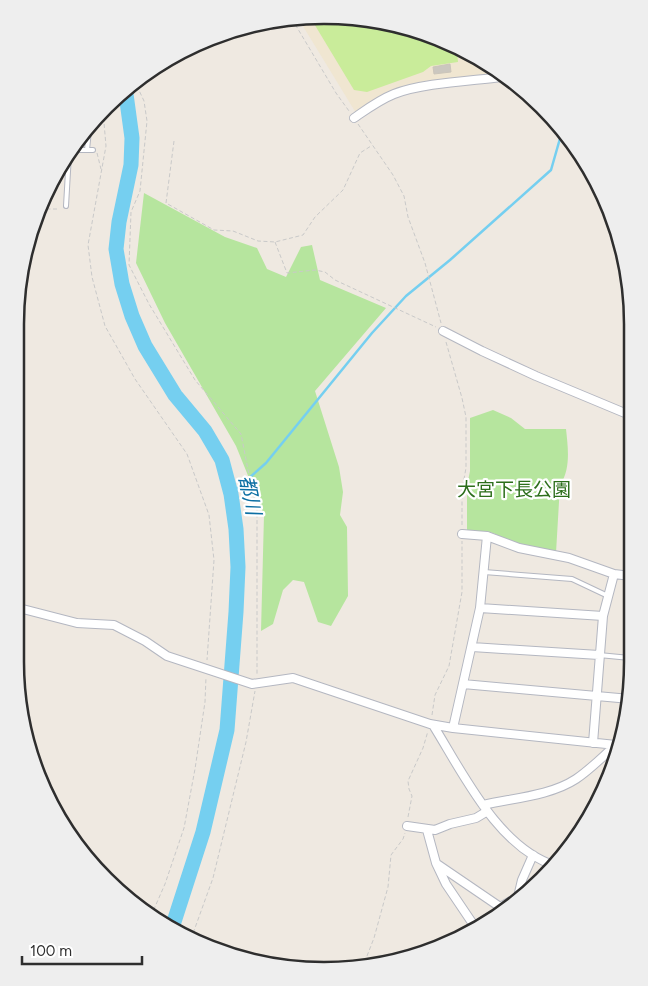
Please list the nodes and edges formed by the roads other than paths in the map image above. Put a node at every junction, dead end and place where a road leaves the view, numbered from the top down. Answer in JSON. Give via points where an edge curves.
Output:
{"nodes":[{"id":1,"x":496,"y":78,"type":"edge"},
{"id":2,"x":354,"y":118,"type":"road end"},
{"id":3,"x":88,"y":139,"type":"edge"},
{"id":4,"x":79,"y":150,"type":"edge"},
{"id":5,"x":87,"y":150,"type":"junction"},
{"id":6,"x":93,"y":150,"type":"road end"},
{"id":7,"x":68,"y":167,"type":"edge"},
{"id":8,"x":66,"y":206,"type":"road end"},
{"id":9,"x":443,"y":330,"type":"road end"},
{"id":10,"x":624,"y":413,"type":"edge"},
{"id":11,"x":462,"y":534,"type":"road end"},
{"id":12,"x":487,"y":536,"type":"junction"},
{"id":13,"x":484,"y":572,"type":"junction"},
{"id":14,"x":614,"y":574,"type":"junction"},
{"id":15,"x":624,"y":575,"type":"edge"},
{"id":16,"x":608,"y":596,"type":"junction"},
{"id":17,"x":480,"y":608,"type":"junction"},
{"id":18,"x":24,"y":609,"type":"edge"},
{"id":19,"x":603,"y":616,"type":"junction"},
{"id":20,"x":472,"y":647,"type":"junction"},
{"id":21,"x":599,"y":655,"type":"junction"},
{"id":22,"x":624,"y":657,"type":"edge"},
{"id":23,"x":463,"y":684,"type":"junction"},
{"id":24,"x":596,"y":696,"type":"junction"},
{"id":25,"x":622,"y":698,"type":"edge"},
{"id":26,"x":432,"y":724,"type":"junction"},
{"id":27,"x":453,"y":728,"type":"junction"},
{"id":28,"x":593,"y":743,"type":"junction"},
{"id":29,"x":613,"y":744,"type":"edge"},
{"id":30,"x":611,"y":749,"type":"edge"},
{"id":31,"x":485,"y":808,"type":"junction"},
{"id":32,"x":407,"y":826,"type":"road end"},
{"id":33,"x":427,"y":830,"type":"junction"},
{"id":34,"x":533,"y":855,"type":"junction"},
{"id":35,"x":436,"y":863,"type":"junction"},
{"id":36,"x":547,"y":863,"type":"edge"},
{"id":37,"x":520,"y":890,"type":"edge"},
{"id":38,"x":499,"y":906,"type":"edge"},
{"id":39,"x":472,"y":923,"type":"edge"}],
"edges":[{"from":1,"to":2,"type":"street","via":[[396,93]]},
{"from":3,"to":5,"type":"lane"},
{"from":4,"to":5,"type":"lane"},
{"from":5,"to":6,"type":"lane"},
{"from":7,"to":8,"type":"lane"},
{"from":9,"to":10,"type":"street","via":[[482,352]]},
{"from":11,"to":12,"type":"street"},
{"from":12,"to":13,"type":"street"},
{"from":12,"to":14,"type":"street"},
{"from":13,"to":16,"type":"lane","via":[[572,579]]},
{"from":13,"to":17,"type":"street"},
{"from":14,"to":15,"type":"street"},
{"from":14,"to":16,"type":"street"},
{"from":16,"to":19,"type":"street"},
{"from":17,"to":19,"type":"street"},
{"from":17,"to":20,"type":"street"},
{"from":18,"to":26,"type":"street","via":[[77,623],[114,625],[167,656],[254,684],[293,678]]},
{"from":19,"to":21,"type":"street"},
{"from":20,"to":21,"type":"street"},
{"from":20,"to":23,"type":"street"},
{"from":21,"to":22,"type":"lane"},
{"from":21,"to":24,"type":"street"},
{"from":23,"to":24,"type":"street"},
{"from":23,"to":27,"type":"street"},
{"from":24,"to":25,"type":"street"},
{"from":24,"to":28,"type":"street"},
{"from":26,"to":27,"type":"street"},
{"from":26,"to":31,"type":"street"},
{"from":27,"to":28,"type":"street"},
{"from":28,"to":29,"type":"street"},
{"from":30,"to":31,"type":"street","via":[[586,772],[565,785]]},
{"from":31,"to":33,"type":"street","via":[[470,820]]},
{"from":31,"to":34,"type":"street","via":[[516,842]]},
{"from":32,"to":33,"type":"street"},
{"from":33,"to":35,"type":"street"},
{"from":34,"to":36,"type":"street"},
{"from":34,"to":37,"type":"street"},
{"from":35,"to":38,"type":"street"},
{"from":35,"to":39,"type":"street"}]}
